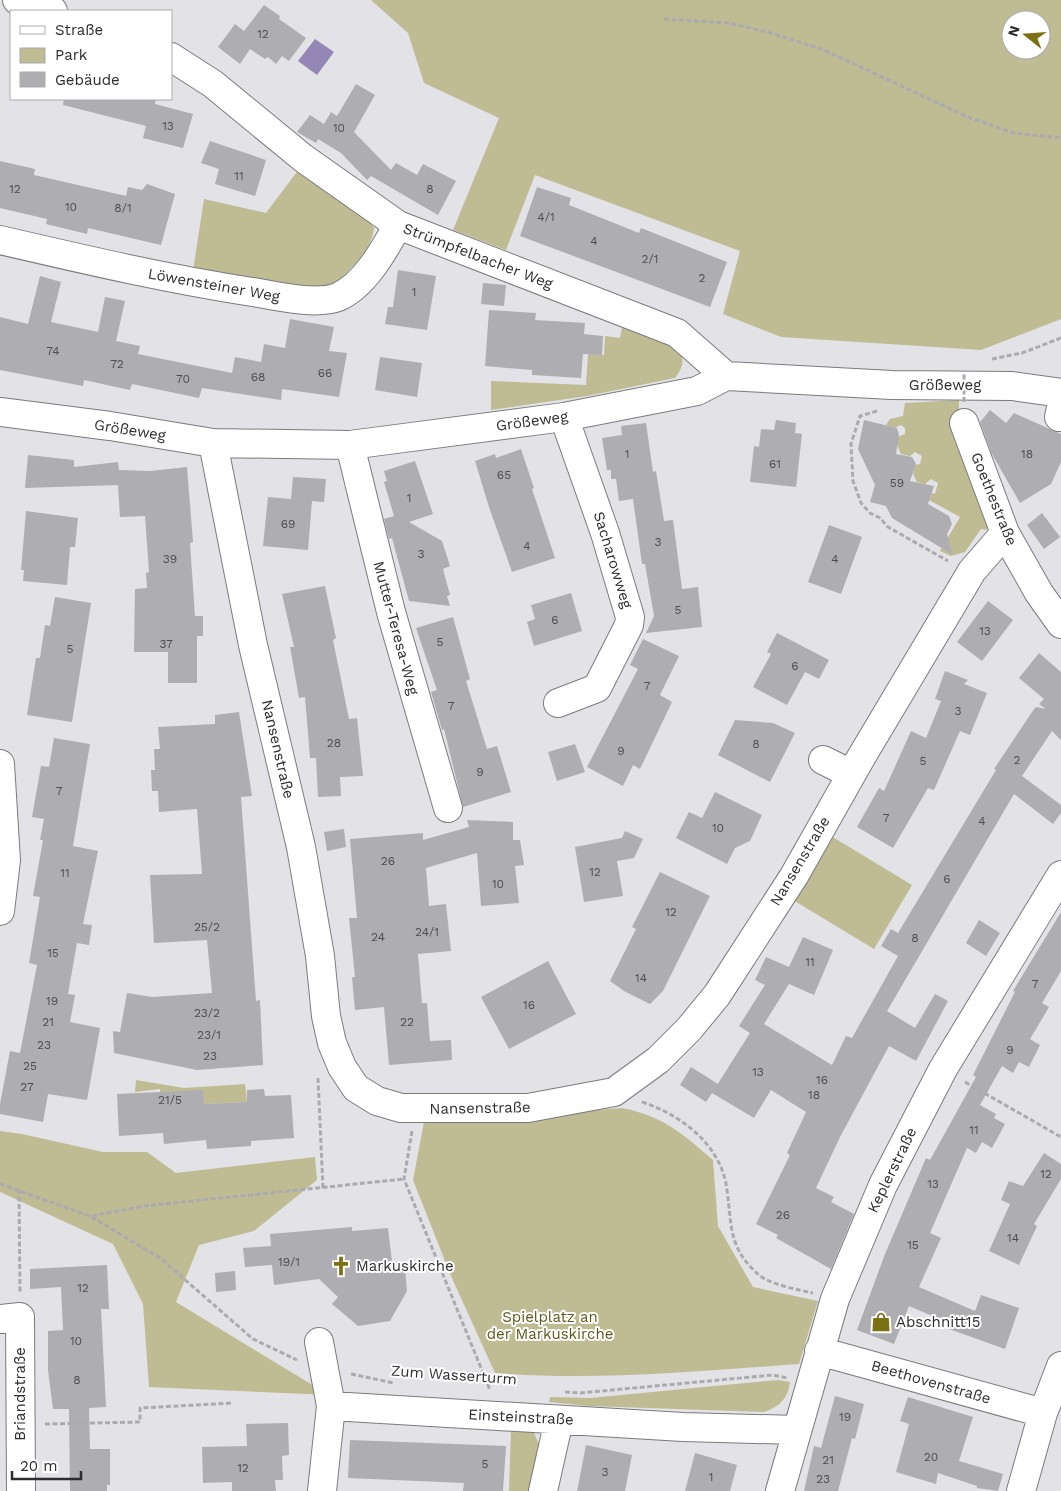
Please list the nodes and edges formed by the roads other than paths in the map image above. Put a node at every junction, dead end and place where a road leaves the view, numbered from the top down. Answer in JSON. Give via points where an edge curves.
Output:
{"nodes":[{"id":1,"x":17,"y":0,"type":"edge"},
{"id":2,"x":50,"y":10,"type":"edge"},
{"id":3,"x":172,"y":58,"type":"edge"},
{"id":4,"x":398,"y":225,"type":"junction"},
{"id":5,"x":0,"y":240,"type":"edge"},
{"id":6,"x":726,"y":376,"type":"junction"},
{"id":7,"x":1060,"y":406,"type":"edge"},
{"id":8,"x":0,"y":412,"type":"edge"},
{"id":9,"x":964,"y":412,"type":"road end"},
{"id":10,"x":564,"y":417,"type":"junction"},
{"id":11,"x":213,"y":443,"type":"junction"},
{"id":12,"x":350,"y":445,"type":"junction"},
{"id":13,"x":1005,"y":533,"type":"junction"},
{"id":14,"x":1061,"y":624,"type":"edge"},
{"id":15,"x":558,"y":703,"type":"dead end"},
{"id":16,"x":823,"y":760,"type":"dead end"},
{"id":17,"x":0,"y":764,"type":"edge"},
{"id":18,"x":851,"y":774,"type":"junction"},
{"id":19,"x":448,"y":808,"type":"dead end"},
{"id":20,"x":1061,"y":874,"type":"edge"},
{"id":21,"x":0,"y":911,"type":"edge"},
{"id":22,"x":10,"y":1318,"type":"edge"},
{"id":23,"x":319,"y":1342,"type":"dead end"},
{"id":24,"x":820,"y":1351,"type":"junction"},
{"id":25,"x":1061,"y":1366,"type":"edge"},
{"id":26,"x":331,"y":1406,"type":"junction"},
{"id":27,"x":1042,"y":1413,"type":"junction"},
{"id":28,"x":559,"y":1420,"type":"junction"},
{"id":29,"x":796,"y":1430,"type":"junction"},
{"id":30,"x":321,"y":1475,"type":"edge"},
{"id":31,"x":21,"y":1491,"type":"edge"},
{"id":32,"x":543,"y":1491,"type":"edge"},
{"id":33,"x":780,"y":1491,"type":"edge"},
{"id":34,"x":1021,"y":1491,"type":"edge"}],
"edges":[{"from":1,"to":2,"type":"street"},
{"from":3,"to":4,"type":"street","name":"Strümpfelbacher Weg","via":[[213,84],[303,158]]},
{"from":4,"to":5,"type":"street","name":"Löwensteiner Weg","via":[[386,246],[347,292],[336,298],[301,300],[135,271]]},
{"from":4,"to":6,"type":"street","name":"Strümpfelbacher Weg","via":[[677,333]]},
{"from":6,"to":7,"type":"street","name":"Größeweg","via":[[892,385],[1012,386]]},
{"from":6,"to":10,"type":"street","name":"Größeweg","via":[[697,391]]},
{"from":8,"to":11,"type":"street","name":"Größeweg"},
{"from":9,"to":13,"type":"street","name":"Goethestraße"},
{"from":10,"to":12,"type":"street","name":"Größeweg"},
{"from":10,"to":15,"type":"street","name":"Sacharowweg","via":[[605,533],[630,617],[597,688]]},
{"from":11,"to":12,"type":"street","name":"Größeweg"},
{"from":11,"to":18,"type":"street","name":"Nansenstraße","via":[[253,645],[302,847],[332,1043],[356,1088],[377,1102],[416,1109],[528,1108],[614,1092],[658,1060],[717,995],[794,876]]},
{"from":12,"to":19,"type":"street","name":"Mutter-Teresa-Weg","via":[[391,612]]},
{"from":13,"to":14,"type":"street","name":"Goethestraße"},
{"from":13,"to":18,"type":"street","name":"Nansenstraße","via":[[972,571]]},
{"from":16,"to":18,"type":"street"},
{"from":17,"to":21,"type":"street","via":[[6,860]]},
{"from":20,"to":24,"type":"street","name":"Keplerstraße","via":[[943,1069],[883,1185],[835,1299]]},
{"from":22,"to":31,"type":"street","name":"Briandstraße"},
{"from":23,"to":26,"type":"street"},
{"from":24,"to":27,"type":"street","name":"Beethovenstraße"},
{"from":24,"to":29,"type":"street","name":"Keplerstraße"},
{"from":25,"to":27,"type":"street"},
{"from":26,"to":28,"type":"street","name":"Einsteinstraße"},
{"from":26,"to":30,"type":"street"},
{"from":27,"to":34,"type":"street"},
{"from":28,"to":29,"type":"street","name":"Einsteinstraße"},
{"from":28,"to":32,"type":"street"},
{"from":29,"to":33,"type":"street","name":"Keplerstraße"}]}
